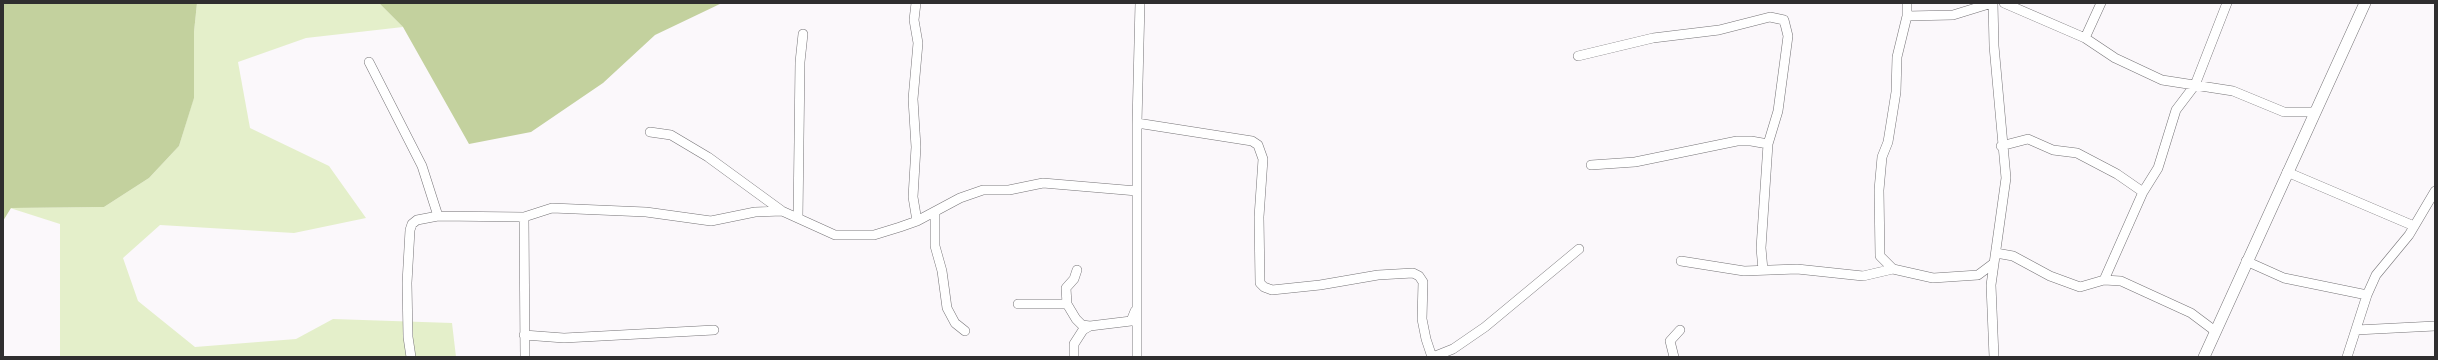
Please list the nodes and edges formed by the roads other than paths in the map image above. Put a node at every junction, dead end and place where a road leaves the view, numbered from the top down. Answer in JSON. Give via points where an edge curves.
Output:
{"nodes":[{"id":1,"x":916,"y":3,"type":"edge"},
{"id":2,"x":1140,"y":3,"type":"edge"},
{"id":3,"x":1907,"y":3,"type":"edge"},
{"id":4,"x":1993,"y":3,"type":"edge"},
{"id":5,"x":2004,"y":3,"type":"edge"},
{"id":6,"x":2101,"y":3,"type":"edge"},
{"id":7,"x":2227,"y":3,"type":"edge"},
{"id":8,"x":2365,"y":3,"type":"edge"},
{"id":9,"x":1907,"y":16,"type":"junction"},
{"id":10,"x":803,"y":34,"type":"dead end"},
{"id":11,"x":2085,"y":38,"type":"junction"},
{"id":12,"x":1578,"y":56,"type":"dead end"},
{"id":13,"x":369,"y":62,"type":"dead end"},
{"id":14,"x":2196,"y":85,"type":"junction"},
{"id":15,"x":2315,"y":112,"type":"junction"},
{"id":16,"x":1137,"y":123,"type":"junction"},
{"id":17,"x":650,"y":132,"type":"dead end"},
{"id":18,"x":1768,"y":144,"type":"junction"},
{"id":19,"x":2001,"y":146,"type":"junction"},
{"id":20,"x":1591,"y":164,"type":"dead end"},
{"id":21,"x":2287,"y":172,"type":"junction"},
{"id":22,"x":1137,"y":191,"type":"junction"},
{"id":23,"x":2435,"y":191,"type":"edge"},
{"id":24,"x":2143,"y":192,"type":"junction"},
{"id":25,"x":782,"y":211,"type":"junction"},
{"id":26,"x":935,"y":212,"type":"junction"},
{"id":27,"x":438,"y":216,"type":"junction"},
{"id":28,"x":524,"y":217,"type":"junction"},
{"id":29,"x":798,"y":218,"type":"junction"},
{"id":30,"x":917,"y":221,"type":"junction"},
{"id":31,"x":2414,"y":226,"type":"junction"},
{"id":32,"x":1579,"y":249,"type":"dead end"},
{"id":33,"x":1996,"y":253,"type":"junction"},
{"id":34,"x":1880,"y":256,"type":"junction"},
{"id":35,"x":2246,"y":261,"type":"junction"},
{"id":36,"x":1681,"y":262,"type":"dead end"},
{"id":37,"x":1994,"y":263,"type":"junction"},
{"id":38,"x":1893,"y":269,"type":"junction"},
{"id":39,"x":1078,"y":270,"type":"dead end"},
{"id":40,"x":1763,"y":270,"type":"junction"},
{"id":41,"x":1876,"y":273,"type":"junction"},
{"id":42,"x":1978,"y":275,"type":"junction"},
{"id":43,"x":2104,"y":280,"type":"junction"},
{"id":44,"x":1991,"y":285,"type":"junction"},
{"id":45,"x":2367,"y":295,"type":"junction"},
{"id":46,"x":1137,"y":298,"type":"junction"},
{"id":47,"x":1018,"y":304,"type":"dead end"},
{"id":48,"x":1067,"y":304,"type":"junction"},
{"id":49,"x":1090,"y":326,"type":"junction"},
{"id":50,"x":2435,"y":326,"type":"edge"},
{"id":51,"x":714,"y":330,"type":"dead end"},
{"id":52,"x":1680,"y":330,"type":"dead end"},
{"id":53,"x":2356,"y":330,"type":"junction"},
{"id":54,"x":965,"y":331,"type":"dead end"},
{"id":55,"x":2215,"y":331,"type":"junction"},
{"id":56,"x":524,"y":335,"type":"junction"},
{"id":57,"x":411,"y":357,"type":"edge"},
{"id":58,"x":525,"y":357,"type":"edge"},
{"id":59,"x":1074,"y":357,"type":"edge"},
{"id":60,"x":1137,"y":357,"type":"edge"},
{"id":61,"x":1433,"y":357,"type":"edge"},
{"id":62,"x":1674,"y":357,"type":"edge"},
{"id":63,"x":1994,"y":357,"type":"edge"},
{"id":64,"x":2204,"y":357,"type":"edge"},
{"id":65,"x":2347,"y":357,"type":"edge"}],
"edges":[{"from":1,"to":30,"type":"street","via":[[914,20],[918,43],[913,99],[916,147],[913,197]]},
{"from":2,"to":16,"type":"street"},
{"from":3,"to":9,"type":"street"},
{"from":4,"to":9,"type":"street","via":[[1953,15]]},
{"from":4,"to":19,"type":"street"},
{"from":5,"to":11,"type":"street"},
{"from":6,"to":11,"type":"street"},
{"from":7,"to":14,"type":"street"},
{"from":8,"to":15,"type":"street"},
{"from":9,"to":34,"type":"street","via":[[1897,57],[1896,92],[1888,142],[1882,156],[1879,190]]},
{"from":10,"to":29,"type":"street","via":[[800,62]]},
{"from":11,"to":14,"type":"street","via":[[2115,58],[2162,80]]},
{"from":12,"to":18,"type":"street","via":[[1653,38],[1725,28],[1770,18],[1784,20],[1788,36],[1778,111]]},
{"from":13,"to":27,"type":"street","via":[[422,166]]},
{"from":14,"to":15,"type":"street","via":[[2233,91],[2284,112]]},
{"from":14,"to":24,"type":"street","via":[[2176,110],[2158,168]]},
{"from":15,"to":21,"type":"street"},
{"from":16,"to":22,"type":"street"},
{"from":16,"to":61,"type":"street","via":[[1252,141],[1258,145],[1263,159],[1259,217],[1260,283],[1272,290],[1378,275],[1412,273],[1419,276],[1423,282],[1422,319]]},
{"from":17,"to":25,"type":"street","via":[[666,133],[696,149],[757,190]]},
{"from":18,"to":20,"type":"street","via":[[1737,141],[1635,162]]},
{"from":18,"to":40,"type":"street","via":[[1761,248]]},
{"from":19,"to":24,"type":"street","via":[[2028,139],[2053,150],[2077,153],[2117,174]]},
{"from":19,"to":33,"type":"street","via":[[2006,178]]},
{"from":21,"to":31,"type":"street"},
{"from":21,"to":35,"type":"street"},
{"from":22,"to":26,"type":"street","via":[[1043,183],[1009,190],[983,190],[960,198]]},
{"from":22,"to":46,"type":"street"},
{"from":23,"to":31,"type":"street"},
{"from":24,"to":43,"type":"street"},
{"from":25,"to":28,"type":"street","via":[[755,212],[711,221],[646,212],[552,208]]},
{"from":25,"to":29,"type":"street"},
{"from":26,"to":30,"type":"street"},
{"from":26,"to":54,"type":"street","via":[[935,246],[942,271],[947,308],[955,323]]},
{"from":27,"to":28,"type":"street"},
{"from":27,"to":57,"type":"street","via":[[417,220],[410,230],[407,283]]},
{"from":28,"to":56,"type":"street"},
{"from":29,"to":30,"type":"street","via":[[835,235],[851,236],[874,235]]},
{"from":31,"to":45,"type":"street","via":[[2376,274]]},
{"from":32,"to":61,"type":"street","via":[[1485,327],[1453,349]]},
{"from":33,"to":37,"type":"street"},
{"from":33,"to":43,"type":"street","via":[[2013,256],[2050,276],[2080,287]]},
{"from":34,"to":38,"type":"street"},
{"from":34,"to":41,"type":"street"},
{"from":35,"to":45,"type":"street","via":[[2284,278]]},
{"from":35,"to":55,"type":"street"},
{"from":36,"to":40,"type":"street","via":[[1732,271]]},
{"from":37,"to":42,"type":"street"},
{"from":37,"to":44,"type":"street"},
{"from":38,"to":41,"type":"street"},
{"from":38,"to":42,"type":"street","via":[[1933,278]]},
{"from":39,"to":48,"type":"street","via":[[1066,288]]},
{"from":40,"to":41,"type":"street","via":[[1797,269],[1863,276]]},
{"from":42,"to":44,"type":"street"},
{"from":43,"to":55,"type":"street","via":[[2121,281],[2191,313]]},
{"from":44,"to":63,"type":"street"},
{"from":45,"to":53,"type":"street"},
{"from":46,"to":49,"type":"street","via":[[1135,314],[1131,321]]},
{"from":46,"to":60,"type":"street"},
{"from":47,"to":48,"type":"street"},
{"from":48,"to":49,"type":"street","via":[[1076,320],[1082,325]]},
{"from":49,"to":59,"type":"street","via":[[1083,330],[1074,344]]},
{"from":50,"to":53,"type":"street"},
{"from":51,"to":56,"type":"street","via":[[564,338]]},
{"from":52,"to":62,"type":"street","via":[[1670,341]]},
{"from":53,"to":65,"type":"street"},
{"from":55,"to":64,"type":"street"},
{"from":56,"to":58,"type":"street"}]}
